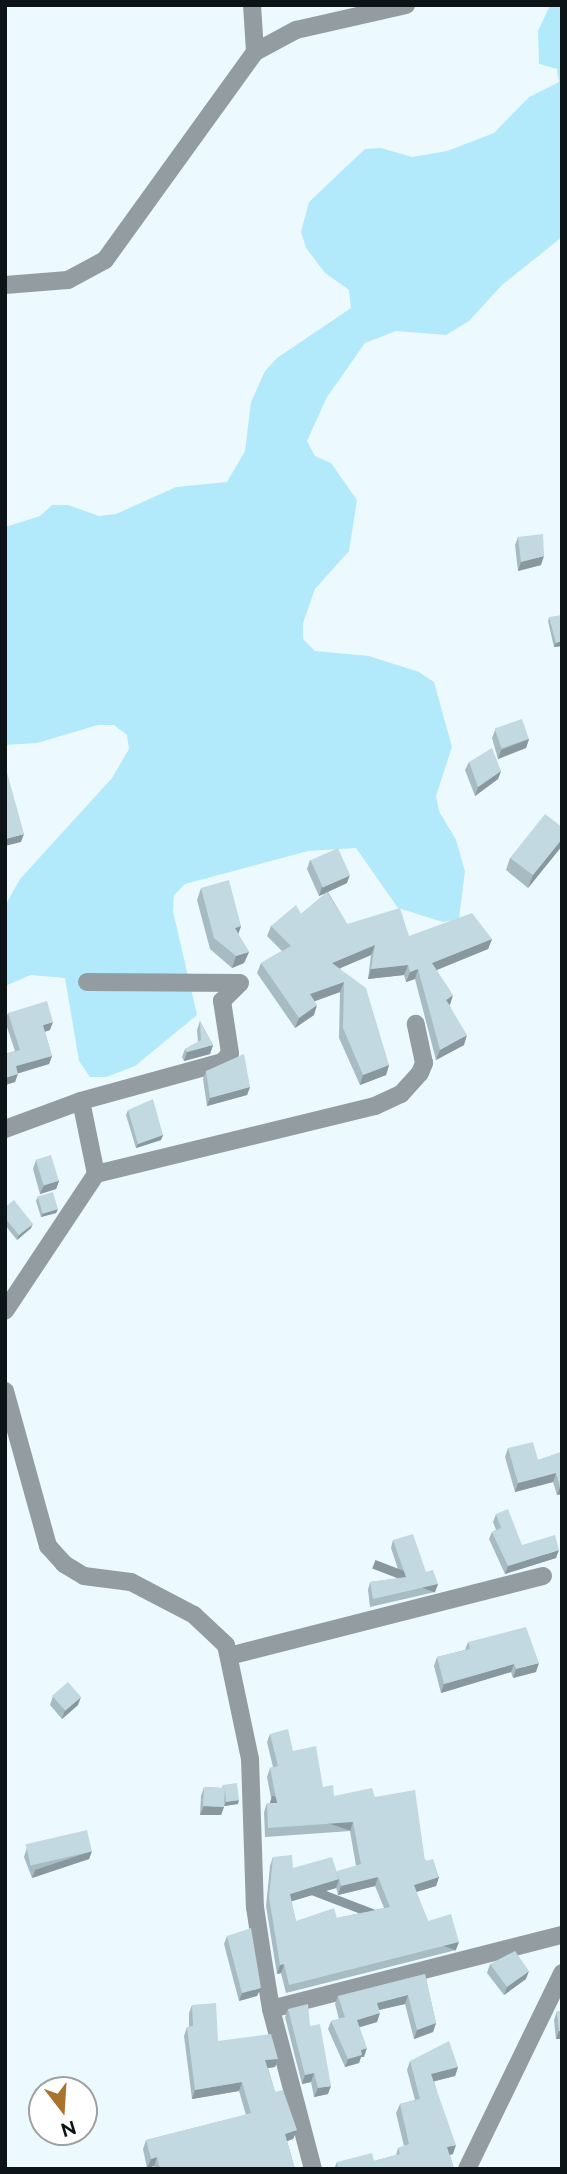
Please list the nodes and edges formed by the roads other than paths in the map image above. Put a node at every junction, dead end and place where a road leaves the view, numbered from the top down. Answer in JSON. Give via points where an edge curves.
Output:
{"nodes":[{"id":1,"x":252,"y":5,"type":"edge"},
{"id":2,"x":406,"y":5,"type":"edge"},
{"id":3,"x":255,"y":52,"type":"junction"},
{"id":4,"x":5,"y":285,"type":"edge"},
{"id":5,"x":87,"y":982,"type":"dead end"},
{"id":6,"x":416,"y":1024,"type":"dead end"},
{"id":7,"x":81,"y":1101,"type":"junction"},
{"id":8,"x":5,"y":1129,"type":"edge"},
{"id":9,"x":96,"y":1174,"type":"junction"},
{"id":10,"x":5,"y":1311,"type":"edge"},
{"id":11,"x":5,"y":1391,"type":"edge"},
{"id":12,"x":543,"y":1576,"type":"dead end"},
{"id":13,"x":229,"y":1656,"type":"junction"},
{"id":14,"x":562,"y":1934,"type":"edge"},
{"id":15,"x":562,"y":1973,"type":"edge"},
{"id":16,"x":271,"y":2009,"type":"junction"},
{"id":17,"x":313,"y":2169,"type":"edge"},
{"id":18,"x":467,"y":2169,"type":"edge"}],
"edges":[{"from":1,"to":3,"type":"street"},
{"from":2,"to":3,"type":"street","via":[[296,30]]},
{"from":3,"to":4,"type":"street","via":[[105,260],[68,279]]},
{"from":5,"to":7,"type":"street","via":[[240,983],[222,1001],[230,1053],[223,1062]]},
{"from":6,"to":9,"type":"street","via":[[424,1063],[401,1094],[375,1106]]},
{"from":7,"to":8,"type":"street"},
{"from":7,"to":9,"type":"street"},
{"from":9,"to":10,"type":"street"},
{"from":11,"to":13,"type":"street","via":[[48,1546],[64,1564],[85,1576],[131,1582],[194,1615],[226,1645]]},
{"from":12,"to":13,"type":"street"},
{"from":13,"to":16,"type":"street","via":[[250,1759],[255,1907]]},
{"from":14,"to":16,"type":"street"},
{"from":15,"to":18,"type":"street"},
{"from":16,"to":17,"type":"street"}]}
